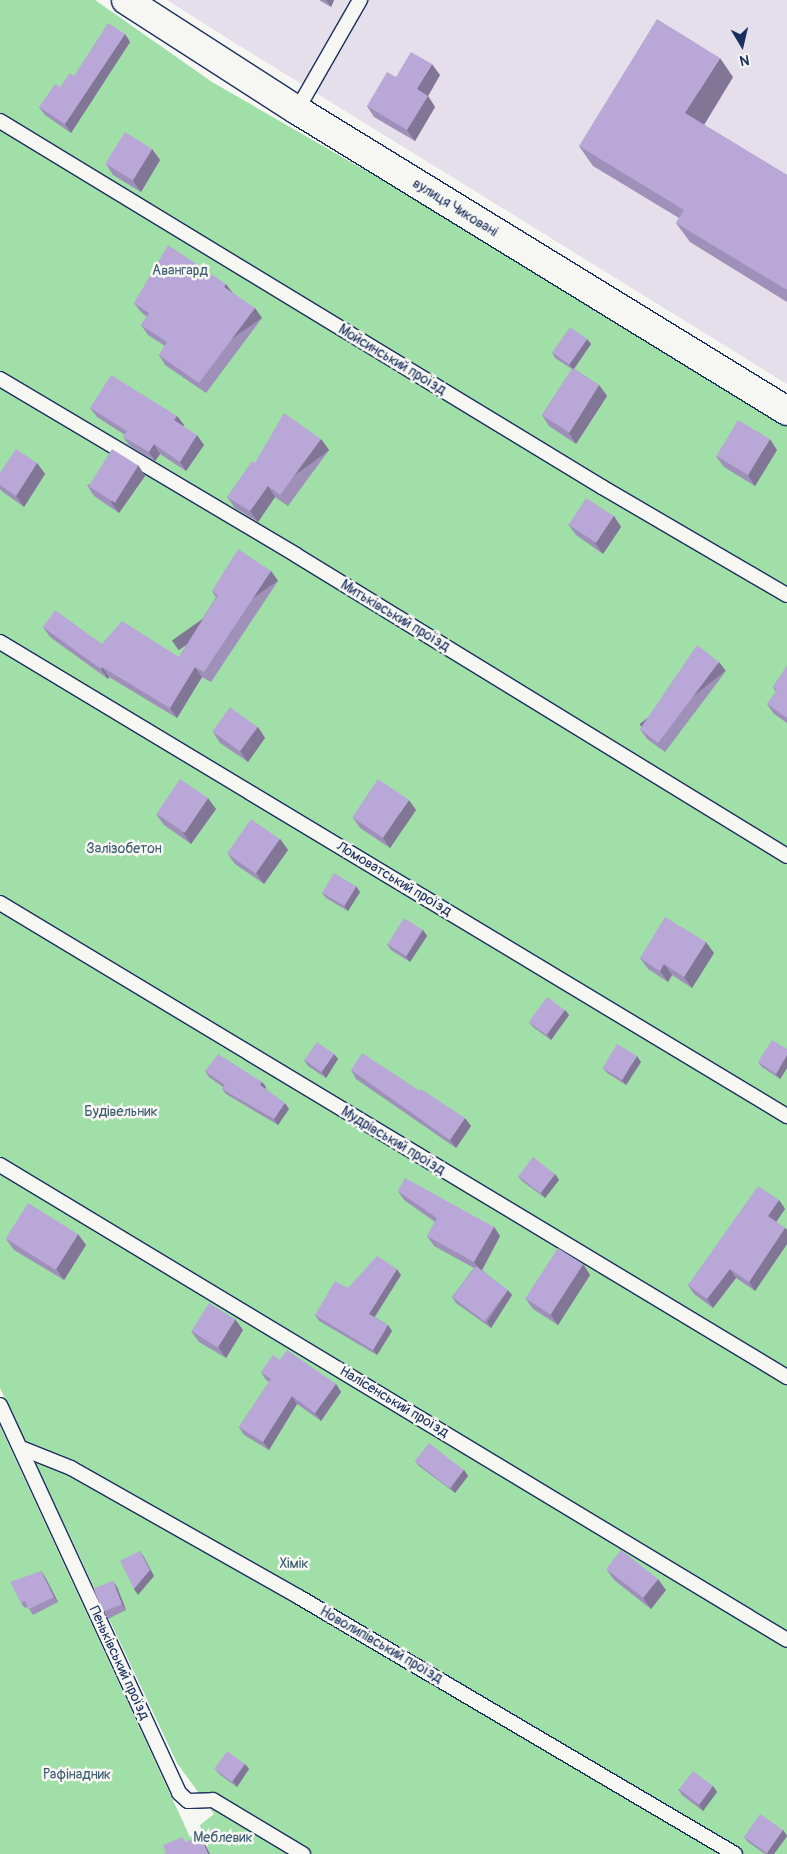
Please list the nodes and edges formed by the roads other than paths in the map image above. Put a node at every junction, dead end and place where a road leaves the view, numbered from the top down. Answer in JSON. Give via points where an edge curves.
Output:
{"nodes":[{"id":1,"x":126,"y":0,"type":"edge"},
{"id":2,"x":360,"y":0,"type":"edge"},
{"id":3,"x":297,"y":110,"type":"junction"},
{"id":4,"x":0,"y":121,"type":"edge"},
{"id":5,"x":0,"y":379,"type":"edge"},
{"id":6,"x":787,"y":411,"type":"edge"},
{"id":7,"x":787,"y":595,"type":"edge"},
{"id":8,"x":0,"y":642,"type":"edge"},
{"id":9,"x":787,"y":856,"type":"edge"},
{"id":10,"x":0,"y":903,"type":"edge"},
{"id":11,"x":787,"y":1116,"type":"edge"},
{"id":12,"x":0,"y":1165,"type":"edge"},
{"id":13,"x":787,"y":1377,"type":"edge"},
{"id":14,"x":0,"y":1405,"type":"edge"},
{"id":15,"x":21,"y":1448,"type":"junction"},
{"id":16,"x":787,"y":1640,"type":"edge"},
{"id":17,"x":302,"y":1854,"type":"edge"},
{"id":18,"x":735,"y":1854,"type":"edge"}],
"edges":[{"from":1,"to":3,"type":"street","name":"вулиця Чиковані"},
{"from":2,"to":3,"type":"lane"},
{"from":3,"to":6,"type":"street","name":"вулиця Чиковані"},
{"from":4,"to":7,"type":"lane","name":"Мойсинський проїзд","via":[[602,487]]},
{"from":5,"to":9,"type":"lane","name":"Митьківський проїзд","via":[[304,560]]},
{"from":8,"to":11,"type":"lane","name":"Ломоватський проїзд"},
{"from":10,"to":13,"type":"lane","name":"Мудрівський проїзд"},
{"from":12,"to":16,"type":"lane","name":"Налісенський проїзд"},
{"from":14,"to":15,"type":"lane","name":"Пеньківський проїзд"},
{"from":15,"to":17,"type":"lane","name":"Пеньківський проїзд","via":[[179,1793],[188,1800],[212,1800]]},
{"from":15,"to":18,"type":"lane","name":"Новолипівський проїзд","via":[[71,1468],[299,1597]]}]}
